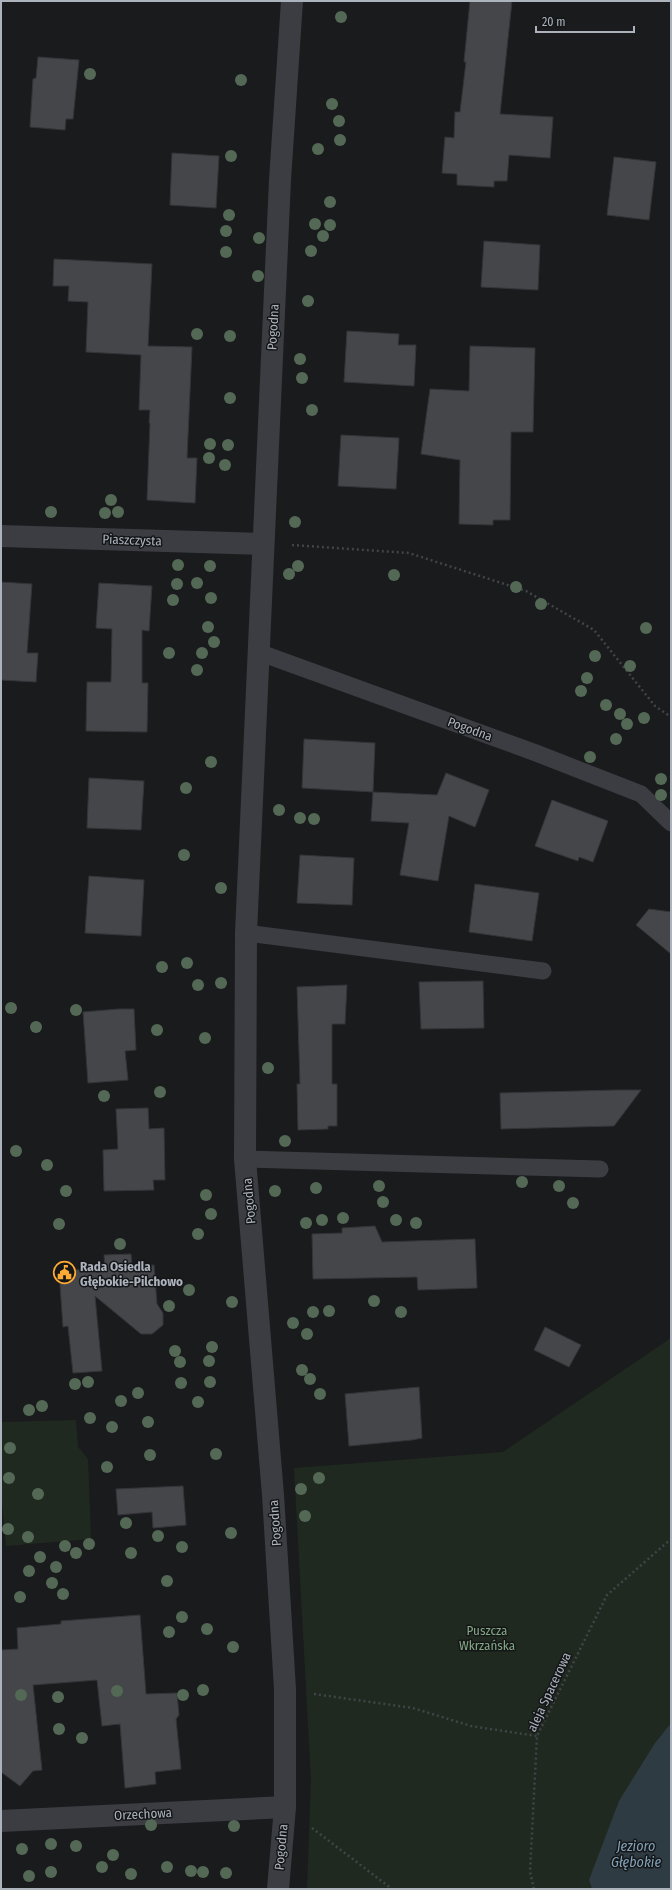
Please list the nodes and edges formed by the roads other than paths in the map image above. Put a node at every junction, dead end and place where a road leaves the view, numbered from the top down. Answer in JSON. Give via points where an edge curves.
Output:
{"nodes":[{"id":1,"x":292,"y":1,"type":"edge"},
{"id":2,"x":1,"y":536,"type":"edge"},
{"id":3,"x":263,"y":544,"type":"junction"},
{"id":4,"x":258,"y":652,"type":"junction"},
{"id":5,"x":671,"y":823,"type":"edge"},
{"id":6,"x":246,"y":933,"type":"junction"},
{"id":7,"x":543,"y":970,"type":"dead end"},
{"id":8,"x":245,"y":1159,"type":"junction"},
{"id":9,"x":600,"y":1169,"type":"dead end"},
{"id":10,"x":285,"y":1807,"type":"junction"},
{"id":11,"x":1,"y":1821,"type":"edge"},
{"id":12,"x":278,"y":1889,"type":"edge"}],
"edges":[{"from":1,"to":3,"type":"street","name":"Pogodna","via":[[280,180]]},
{"from":2,"to":3,"type":"street","name":"Piaszczysta"},
{"from":3,"to":4,"type":"street","name":"Pogodna"},
{"from":4,"to":5,"type":"lane","name":"Pogodna","via":[[536,753],[640,794]]},
{"from":4,"to":6,"type":"street","name":"Pogodna"},
{"from":6,"to":7,"type":"lane"},
{"from":6,"to":8,"type":"street","name":"Pogodna"},
{"from":8,"to":9,"type":"lane","name":"Pogodna"},
{"from":8,"to":10,"type":"street","name":"Pogodna","via":[[273,1495],[286,1689]]},
{"from":10,"to":11,"type":"street","name":"Orzechowa"},
{"from":10,"to":12,"type":"street","name":"Pogodna"}]}
